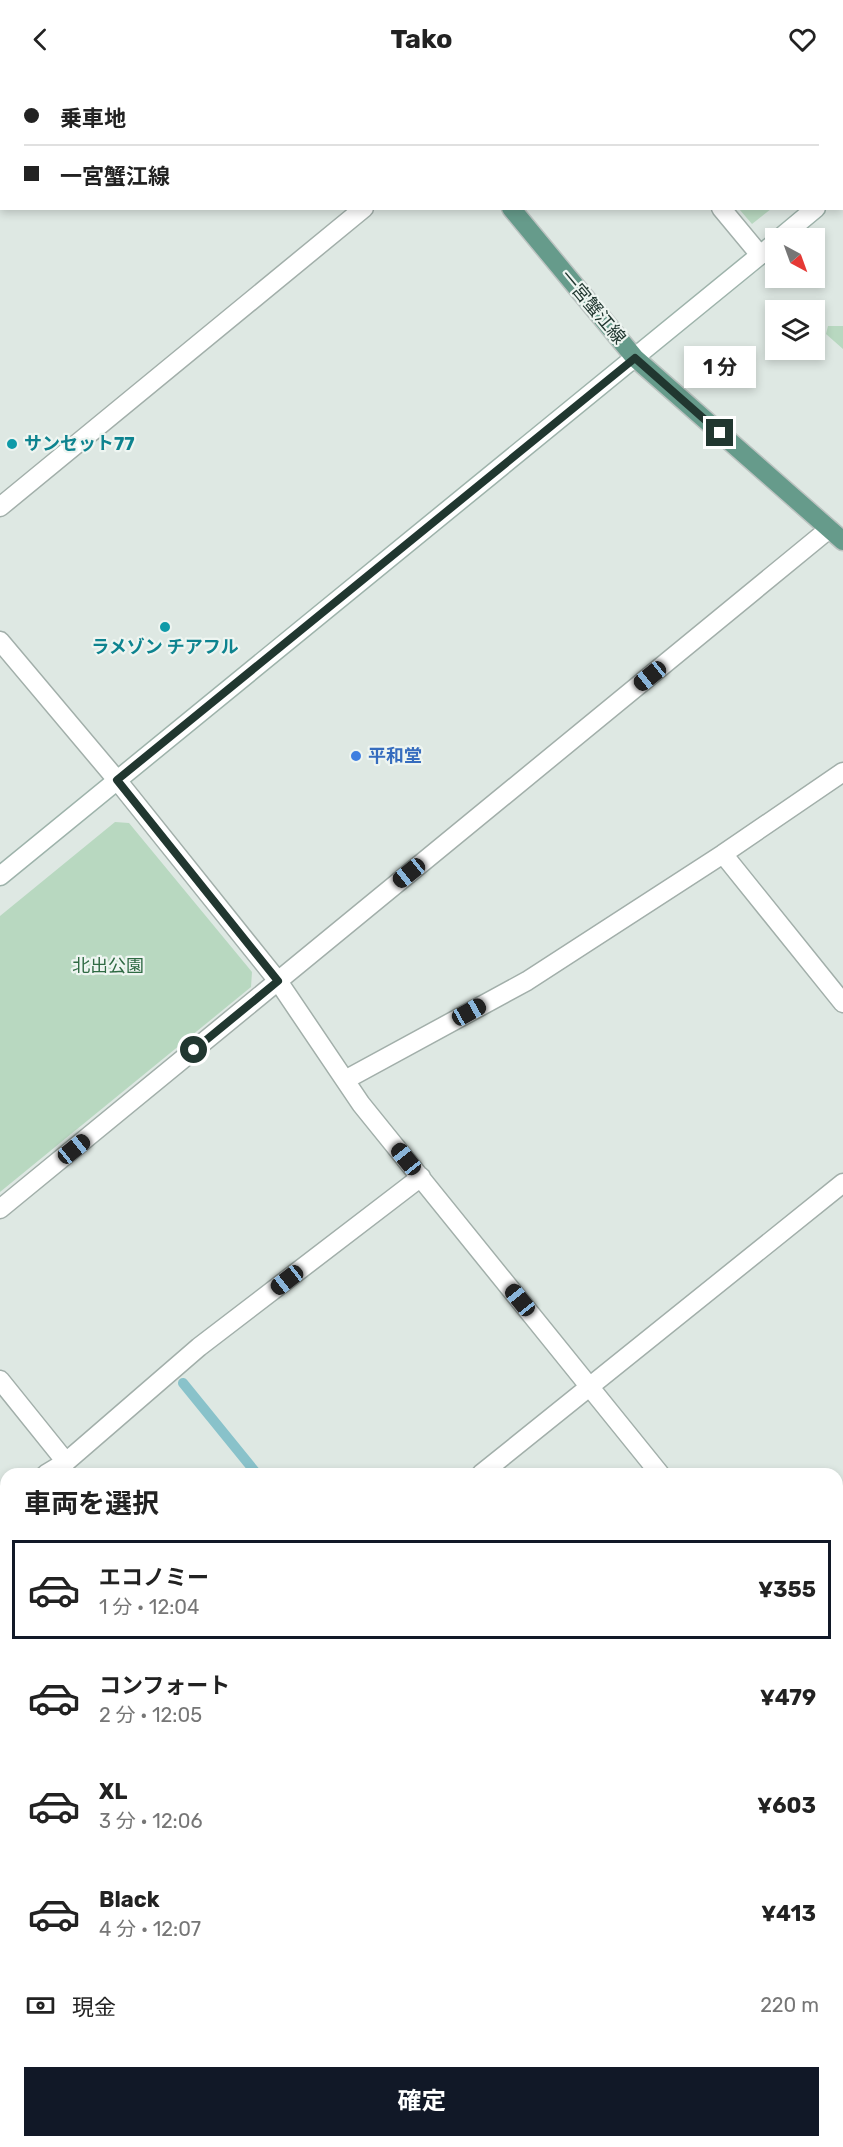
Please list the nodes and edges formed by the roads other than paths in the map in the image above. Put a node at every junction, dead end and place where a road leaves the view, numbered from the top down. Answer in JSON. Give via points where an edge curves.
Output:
{"nodes":[{"id":1,"x":362,"y":210,"type":"edge"},
{"id":2,"x":513,"y":210,"type":"edge"},
{"id":3,"x":723,"y":210,"type":"edge"},
{"id":4,"x":814,"y":210,"type":"edge"},
{"id":5,"x":792,"y":228,"type":"edge"},
{"id":6,"x":765,"y":251,"type":"edge"},
{"id":7,"x":760,"y":255,"type":"junction"},
{"id":8,"x":635,"y":358,"type":"junction"},
{"id":9,"x":0,"y":507,"type":"edge"},
{"id":10,"x":836,"y":535,"type":"edge"},
{"id":11,"x":0,"y":641,"type":"edge"},
{"id":12,"x":843,"y":772,"type":"edge"},
{"id":13,"x":117,"y":780,"type":"junction"},
{"id":14,"x":723,"y":854,"type":"junction"},
{"id":15,"x":0,"y":876,"type":"edge"},
{"id":16,"x":278,"y":981,"type":"junction"},
{"id":17,"x":843,"y":1003,"type":"edge"},
{"id":18,"x":345,"y":1080,"type":"junction"},
{"id":19,"x":421,"y":1178,"type":"junction"},
{"id":20,"x":843,"y":1183,"type":"edge"},
{"id":21,"x":0,"y":1209,"type":"edge"},
{"id":22,"x":0,"y":1380,"type":"edge"},
{"id":23,"x":590,"y":1387,"type":"junction"},
{"id":24,"x":66,"y":1462,"type":"junction"},
{"id":25,"x":56,"y":1468,"type":"edge"},
{"id":26,"x":489,"y":1468,"type":"edge"},
{"id":27,"x":655,"y":1468,"type":"edge"}],
"edges":[{"from":1,"to":9,"type":"street"},
{"from":2,"to":8,"type":"main road","name":"一宮蟹江線"},
{"from":3,"to":7,"type":"street"},
{"from":4,"to":5,"type":"street"},
{"from":6,"to":7,"type":"street"},
{"from":7,"to":8,"type":"street"},
{"from":8,"to":10,"type":"main road","name":"一宮蟹江線"},
{"from":8,"to":13,"type":"street"},
{"from":10,"to":16,"type":"street"},
{"from":11,"to":13,"type":"street"},
{"from":12,"to":14,"type":"street"},
{"from":13,"to":15,"type":"street"},
{"from":13,"to":16,"type":"street"},
{"from":14,"to":17,"type":"street"},
{"from":14,"to":18,"type":"street","via":[[527,981]]},
{"from":16,"to":18,"type":"street"},
{"from":16,"to":21,"type":"street"},
{"from":18,"to":19,"type":"street"},
{"from":19,"to":23,"type":"street"},
{"from":19,"to":24,"type":"street","via":[[199,1347]]},
{"from":20,"to":23,"type":"street"},
{"from":22,"to":24,"type":"street"},
{"from":23,"to":26,"type":"street"},
{"from":23,"to":27,"type":"street"},
{"from":24,"to":25,"type":"street"}]}
